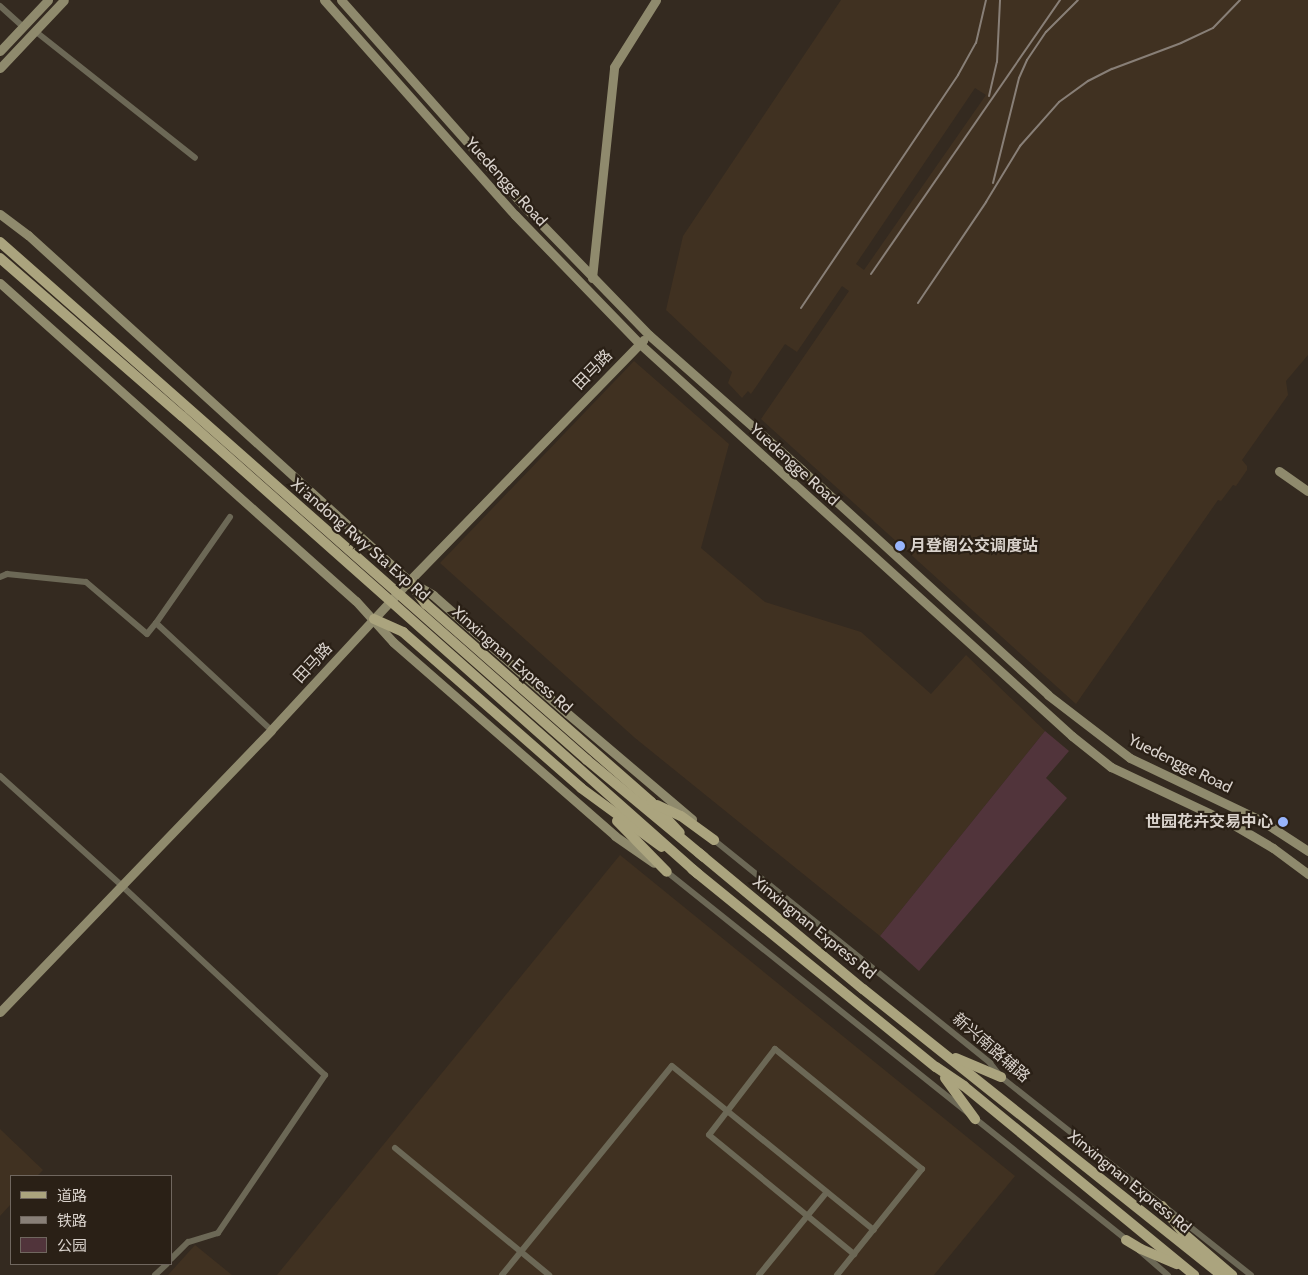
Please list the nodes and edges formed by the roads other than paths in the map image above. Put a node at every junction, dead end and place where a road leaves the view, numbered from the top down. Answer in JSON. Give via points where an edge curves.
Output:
{"nodes":[{"id":1,"x":48,"y":0,"type":"edge"},
{"id":2,"x":64,"y":0,"type":"edge"},
{"id":3,"x":324,"y":0,"type":"edge"},
{"id":4,"x":341,"y":0,"type":"edge"},
{"id":5,"x":656,"y":0,"type":"edge"},
{"id":6,"x":0,"y":6,"type":"edge"},
{"id":7,"x":23,"y":27,"type":"junction"},
{"id":8,"x":34,"y":31,"type":"junction"},
{"id":9,"x":0,"y":51,"type":"edge"},
{"id":10,"x":0,"y":68,"type":"edge"},
{"id":11,"x":195,"y":158,"type":"dead end"},
{"id":12,"x":0,"y":214,"type":"edge"},
{"id":13,"x":0,"y":242,"type":"edge"},
{"id":14,"x":0,"y":258,"type":"edge"},
{"id":15,"x":592,"y":278,"type":"junction"},
{"id":16,"x":0,"y":284,"type":"edge"},
{"id":17,"x":649,"y":334,"type":"junction"},
{"id":18,"x":640,"y":344,"type":"junction"},
{"id":19,"x":1279,"y":471,"type":"dead end"},
{"id":20,"x":1308,"y":491,"type":"edge"},
{"id":21,"x":230,"y":517,"type":"dead end"},
{"id":22,"x":0,"y":577,"type":"edge"},
{"id":23,"x":409,"y":581,"type":"junction"},
{"id":24,"x":374,"y":619,"type":"junction"},
{"id":25,"x":156,"y":623,"type":"junction"},
{"id":26,"x":271,"y":730,"type":"junction"},
{"id":27,"x":0,"y":776,"type":"edge"},
{"id":28,"x":581,"y":788,"type":"junction"},
{"id":29,"x":651,"y":802,"type":"junction"},
{"id":30,"x":714,"y":840,"type":"junction"},
{"id":31,"x":1308,"y":851,"type":"edge"},
{"id":32,"x":704,"y":857,"type":"junction"},
{"id":33,"x":667,"y":872,"type":"junction"},
{"id":34,"x":698,"y":874,"type":"junction"},
{"id":35,"x":1308,"y":874,"type":"edge"},
{"id":36,"x":121,"y":885,"type":"junction"},
{"id":37,"x":0,"y":1012,"type":"edge"},
{"id":38,"x":944,"y":1053,"type":"junction"},
{"id":39,"x":936,"y":1067,"type":"junction"},
{"id":40,"x":1001,"y":1076,"type":"junction"},
{"id":41,"x":728,"y":1111,"type":"junction"},
{"id":42,"x":975,"y":1119,"type":"junction"},
{"id":43,"x":395,"y":1148,"type":"dead end"},
{"id":44,"x":827,"y":1192,"type":"junction"},
{"id":45,"x":1162,"y":1206,"type":"junction"},
{"id":46,"x":807,"y":1216,"type":"junction"},
{"id":47,"x":874,"y":1230,"type":"junction"},
{"id":48,"x":1126,"y":1240,"type":"junction"},
{"id":49,"x":1194,"y":1245,"type":"junction"},
{"id":50,"x":521,"y":1252,"type":"junction"},
{"id":51,"x":854,"y":1254,"type":"junction"},
{"id":52,"x":172,"y":1258,"type":"edge"},
{"id":53,"x":166,"y":1265,"type":"edge"},
{"id":54,"x":1186,"y":1268,"type":"junction"},
{"id":55,"x":155,"y":1275,"type":"edge"},
{"id":56,"x":502,"y":1275,"type":"edge"},
{"id":57,"x":549,"y":1275,"type":"edge"},
{"id":58,"x":758,"y":1275,"type":"edge"},
{"id":59,"x":837,"y":1275,"type":"edge"},
{"id":60,"x":1168,"y":1275,"type":"edge"},
{"id":61,"x":1194,"y":1275,"type":"edge"},
{"id":62,"x":1222,"y":1275,"type":"edge"},
{"id":63,"x":1232,"y":1275,"type":"edge"},
{"id":64,"x":1251,"y":1275,"type":"edge"}],
"edges":[{"from":1,"to":7,"type":"main road"},
{"from":2,"to":8,"type":"main road"},
{"from":3,"to":18,"type":"main road","name":"Yuedengge Road","via":[[515,215]]},
{"from":4,"to":15,"type":"main road","name":"Yuedengge Road"},
{"from":5,"to":15,"type":"main road","via":[[614,68]]},
{"from":6,"to":7,"type":"street"},
{"from":7,"to":9,"type":"main road"},
{"from":8,"to":10,"type":"main road"},
{"from":8,"to":11,"type":"street"},
{"from":12,"to":23,"type":"main road","via":[[35,241]]},
{"from":13,"to":32,"type":"main road","name":"Xi'andong Rwy Sta Exp Rd","bridge":true,"via":[[587,760]]},
{"from":14,"to":34,"type":"main road","name":"Xi'andong Rwy Sta Exp Rd","bridge":true},
{"from":15,"to":17,"type":"main road","name":"Yuedengge Road"},
{"from":16,"to":24,"type":"main road"},
{"from":17,"to":18,"type":"main road","name":"田马路"},
{"from":17,"to":31,"type":"main road","name":"Yuedengge Road","via":[[1083,724],[1130,758],[1255,817]]},
{"from":18,"to":23,"type":"main road","name":"田马路"},
{"from":18,"to":35,"type":"main road","name":"Yuedengge Road","via":[[1090,752],[1122,773],[1234,825]]},
{"from":19,"to":20,"type":"main road"},
{"from":21,"to":25,"type":"street"},
{"from":22,"to":25,"type":"street","via":[[7,574],[86,582],[147,634]]},
{"from":23,"to":24,"type":"main road","name":"田马路"},
{"from":23,"to":29,"type":"main road","name":"Xinxingnan Express Rd","via":[[426,604]]},
{"from":23,"to":30,"type":"main road","via":[[433,595]]},
{"from":24,"to":26,"type":"main road","name":"田马路"},
{"from":24,"to":28,"type":"main road","name":"Xinxingnan Express Rd","via":[[403,632]]},
{"from":24,"to":33,"type":"main road","via":[[393,642],[615,836]]},
{"from":25,"to":26,"type":"street"},
{"from":26,"to":36,"type":"main road","name":"田马路"},
{"from":27,"to":36,"type":"street"},
{"from":28,"to":33,"type":"main road","via":[[639,841]]},
{"from":28,"to":34,"type":"main road","name":"Xinxingnan Express Rd"},
{"from":29,"to":30,"type":"main road","via":[[681,816]]},
{"from":29,"to":32,"type":"main road","name":"Xinxingnan Express Rd"},
{"from":30,"to":40,"type":"street","name":"新兴南路辅路","via":[[990,1063]]},
{"from":32,"to":38,"type":"main road","name":"Xinxingnan Express Rd"},
{"from":33,"to":42,"type":"street"},
{"from":34,"to":39,"type":"main road","name":"Xinxingnan Express Rd"},
{"from":36,"to":37,"type":"main road","name":"田马路"},
{"from":36,"to":52,"type":"street","via":[[325,1075],[218,1232],[188,1242]]},
{"from":38,"to":40,"type":"main road"},
{"from":38,"to":62,"type":"main road","name":"Xinxingnan Express Rd"},
{"from":39,"to":42,"type":"main road"},
{"from":39,"to":54,"type":"main road","name":"Xinxingnan Express Rd","via":[[964,1086]]},
{"from":40,"to":45,"type":"street","name":"新兴南路辅路"},
{"from":41,"to":44,"type":"street"},
{"from":41,"to":46,"type":"street","via":[[709,1135]]},
{"from":41,"to":47,"type":"street","via":[[774,1049],[922,1169]]},
{"from":41,"to":50,"type":"street","via":[[672,1066]]},
{"from":42,"to":48,"type":"street"},
{"from":43,"to":50,"type":"street"},
{"from":44,"to":46,"type":"street"},
{"from":44,"to":47,"type":"street"},
{"from":45,"to":49,"type":"main road"},
{"from":45,"to":64,"type":"street","name":"新兴南路辅路"},
{"from":46,"to":51,"type":"street"},
{"from":46,"to":58,"type":"street"},
{"from":47,"to":51,"type":"street"},
{"from":48,"to":54,"type":"main road"},
{"from":48,"to":60,"type":"street"},
{"from":49,"to":62,"type":"main road"},
{"from":49,"to":63,"type":"main road"},
{"from":50,"to":56,"type":"street"},
{"from":50,"to":57,"type":"street"},
{"from":51,"to":59,"type":"street"},
{"from":53,"to":55,"type":"street"},
{"from":54,"to":61,"type":"main road","name":"Xinxingnan Express Rd"}]}
